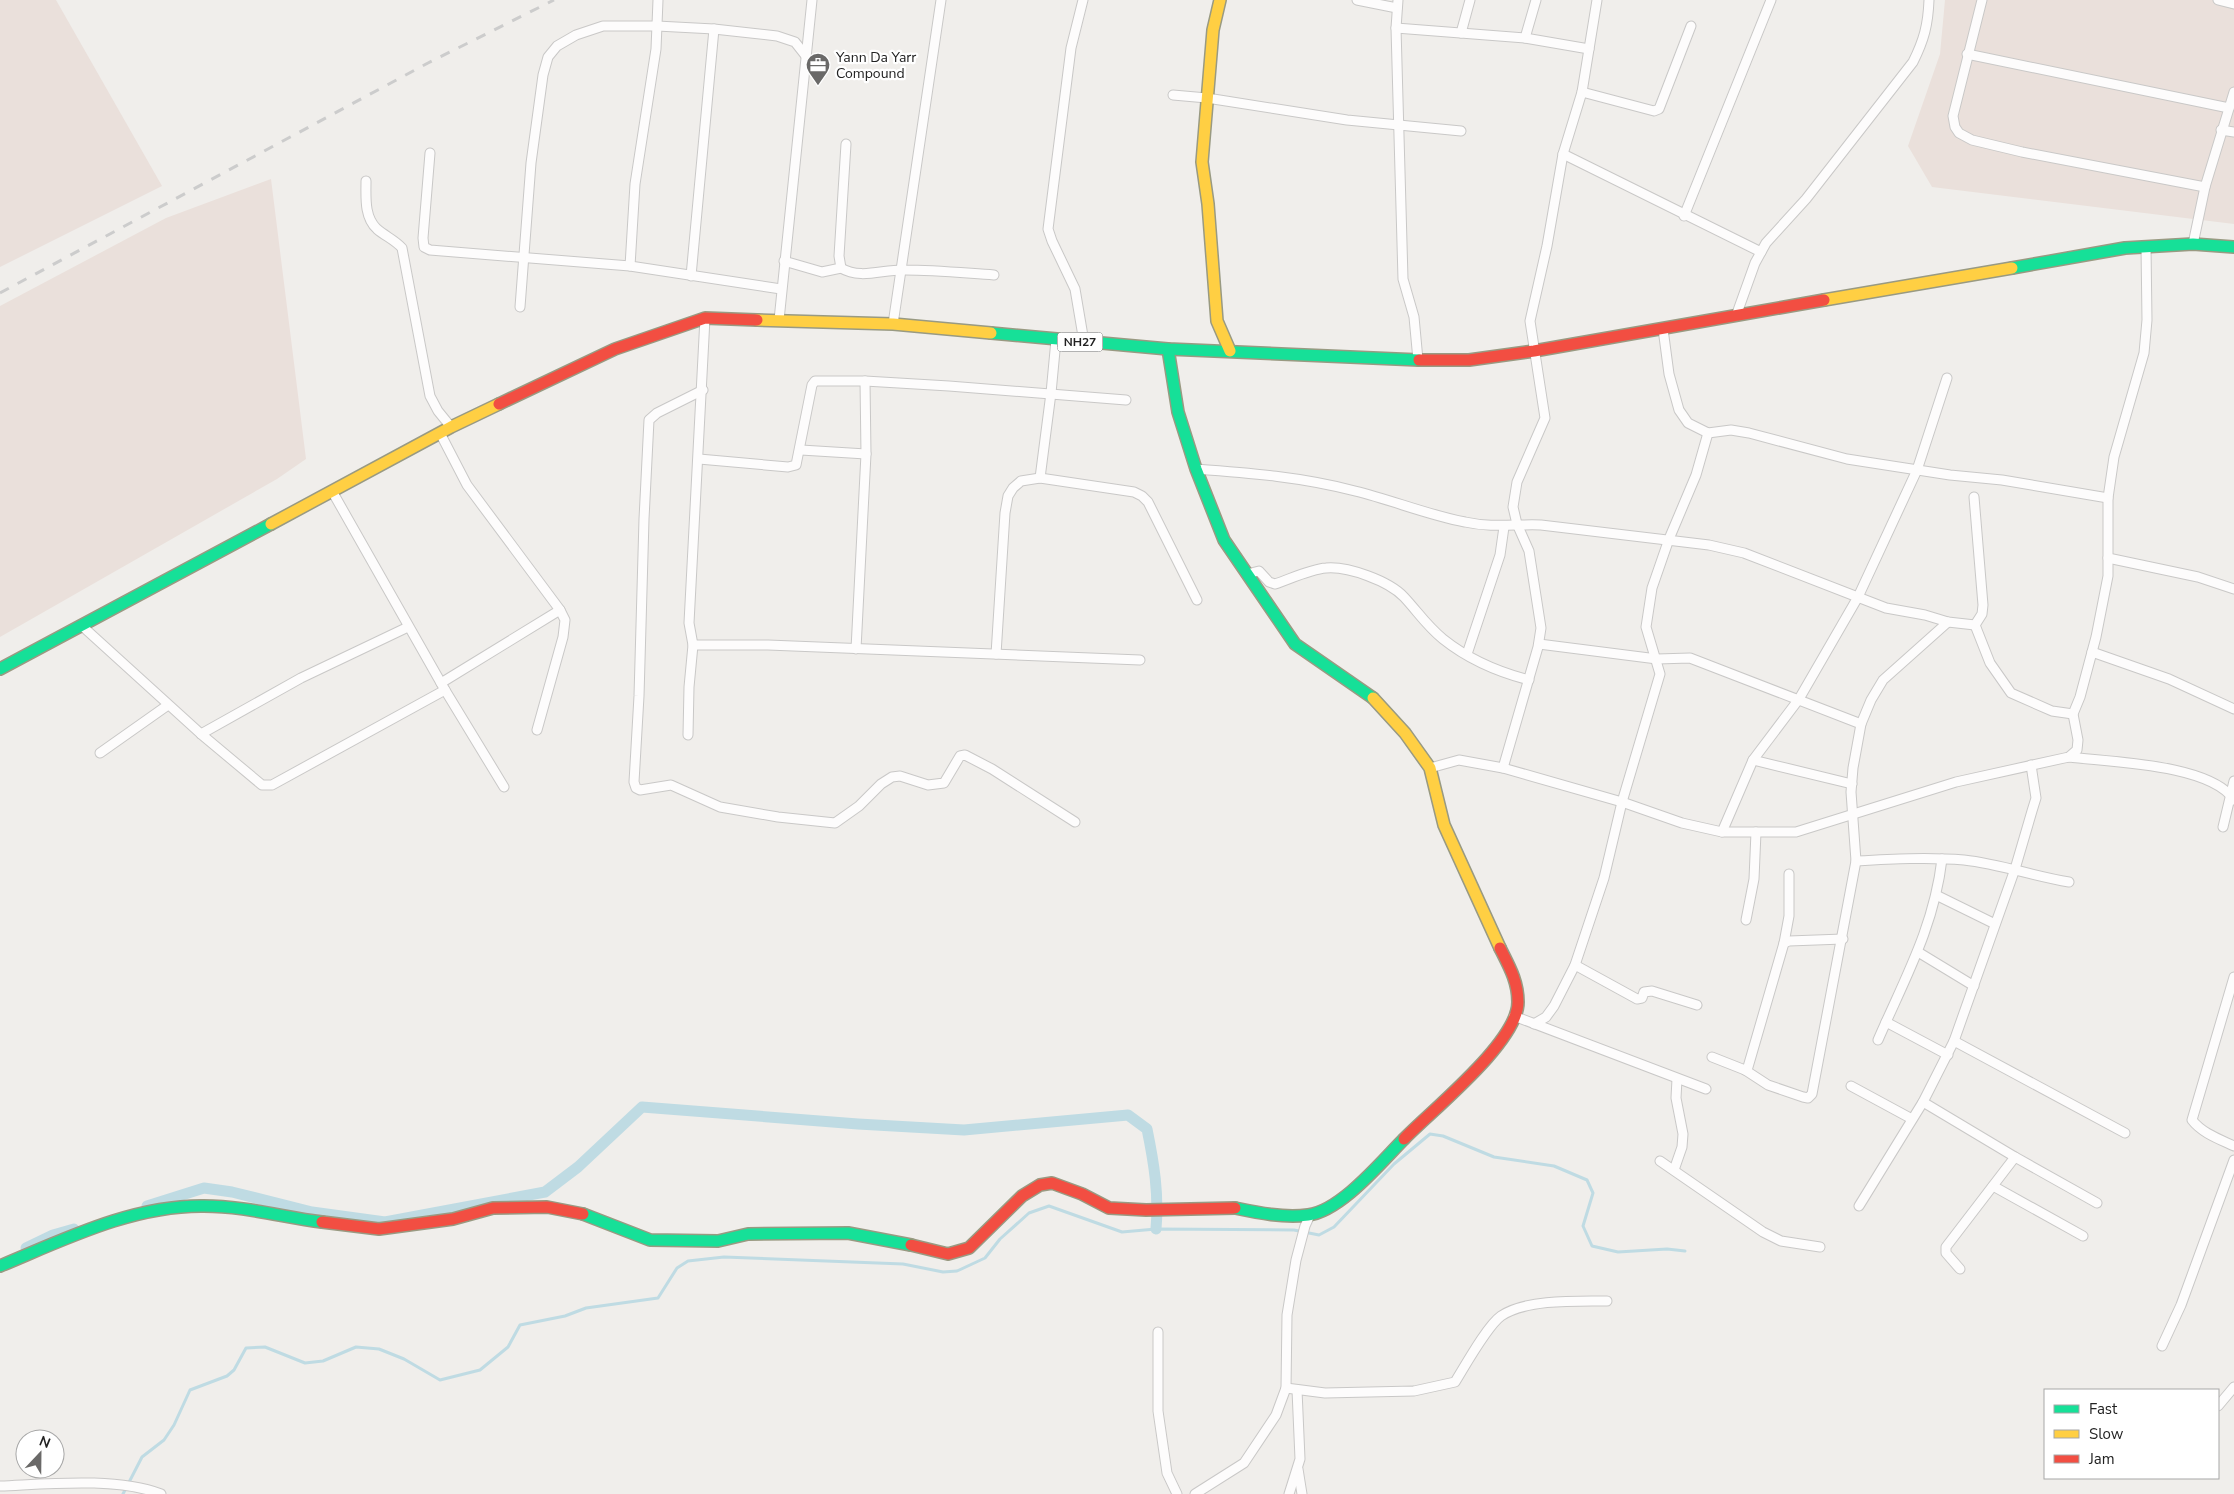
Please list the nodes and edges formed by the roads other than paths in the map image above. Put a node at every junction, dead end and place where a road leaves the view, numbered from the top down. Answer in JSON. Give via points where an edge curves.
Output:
{"nodes":[{"id":1,"x":658,"y":0,"type":"edge"},
{"id":2,"x":812,"y":0,"type":"edge"},
{"id":3,"x":941,"y":0,"type":"edge"},
{"id":4,"x":1083,"y":0,"type":"edge"},
{"id":5,"x":1220,"y":0,"type":"edge"},
{"id":6,"x":1357,"y":0,"type":"edge"},
{"id":7,"x":1470,"y":0,"type":"edge"},
{"id":8,"x":1536,"y":0,"type":"edge"},
{"id":9,"x":1597,"y":0,"type":"edge"},
{"id":10,"x":1771,"y":0,"type":"edge"},
{"id":11,"x":1929,"y":0,"type":"edge"},
{"id":12,"x":1982,"y":0,"type":"edge"},
{"id":13,"x":2218,"y":0,"type":"edge"},
{"id":14,"x":1398,"y":4,"type":"edge"},
{"id":15,"x":2234,"y":4,"type":"edge"},
{"id":16,"x":657,"y":26,"type":"junction"},
{"id":17,"x":1691,"y":26,"type":"dead end"},
{"id":18,"x":1396,"y":28,"type":"junction"},
{"id":19,"x":714,"y":29,"type":"junction"},
{"id":20,"x":1461,"y":33,"type":"junction"},
{"id":21,"x":1525,"y":38,"type":"junction"},
{"id":22,"x":1589,"y":49,"type":"junction"},
{"id":23,"x":1967,"y":54,"type":"junction"},
{"id":24,"x":806,"y":56,"type":"junction"},
{"id":25,"x":1582,"y":92,"type":"junction"},
{"id":26,"x":2234,"y":92,"type":"edge"},
{"id":27,"x":1173,"y":95,"type":"dead end"},
{"id":28,"x":1208,"y":98,"type":"junction"},
{"id":29,"x":2229,"y":108,"type":"junction"},
{"id":30,"x":1398,"y":124,"type":"junction"},
{"id":31,"x":2221,"y":130,"type":"junction"},
{"id":32,"x":1461,"y":131,"type":"dead end"},
{"id":33,"x":2234,"y":132,"type":"edge"},
{"id":34,"x":846,"y":144,"type":"dead end"},
{"id":35,"x":430,"y":153,"type":"dead end"},
{"id":36,"x":1563,"y":154,"type":"junction"},
{"id":37,"x":366,"y":180,"type":"dead end"},
{"id":38,"x":2205,"y":187,"type":"junction"},
{"id":39,"x":1684,"y":216,"type":"junction"},
{"id":40,"x":2192,"y":244,"type":"junction"},
{"id":41,"x":2234,"y":246,"type":"edge"},
{"id":42,"x":2146,"y":247,"type":"junction"},
{"id":43,"x":1761,"y":252,"type":"junction"},
{"id":44,"x":523,"y":258,"type":"junction"},
{"id":45,"x":784,"y":261,"type":"junction"},
{"id":46,"x":630,"y":266,"type":"junction"},
{"id":47,"x":841,"y":268,"type":"junction"},
{"id":48,"x":902,"y":269,"type":"junction"},
{"id":49,"x":994,"y":275,"type":"dead end"},
{"id":50,"x":691,"y":276,"type":"junction"},
{"id":51,"x":781,"y":289,"type":"junction"},
{"id":52,"x":520,"y":307,"type":"dead end"},
{"id":53,"x":1736,"y":316,"type":"junction"},
{"id":54,"x":705,"y":318,"type":"junction"},
{"id":55,"x":779,"y":320,"type":"junction"},
{"id":56,"x":893,"y":324,"type":"junction"},
{"id":57,"x":1663,"y":328,"type":"junction"},
{"id":58,"x":1056,"y":340,"type":"junction"},
{"id":59,"x":1084,"y":342,"type":"junction"},
{"id":60,"x":1168,"y":349,"type":"junction"},
{"id":61,"x":1230,"y":350,"type":"junction"},
{"id":62,"x":1534,"y":351,"type":"junction"},
{"id":63,"x":1418,"y":360,"type":"junction"},
{"id":64,"x":1947,"y":378,"type":"dead end"},
{"id":65,"x":866,"y":381,"type":"junction"},
{"id":66,"x":703,"y":390,"type":"junction"},
{"id":67,"x":1051,"y":393,"type":"junction"},
{"id":68,"x":1126,"y":400,"type":"dead end"},
{"id":69,"x":451,"y":427,"type":"junction"},
{"id":70,"x":1708,"y":433,"type":"junction"},
{"id":71,"x":440,"y":434,"type":"junction"},
{"id":72,"x":800,"y":450,"type":"junction"},
{"id":73,"x":866,"y":454,"type":"junction"},
{"id":74,"x":699,"y":459,"type":"junction"},
{"id":75,"x":1196,"y":469,"type":"junction"},
{"id":76,"x":1917,"y":470,"type":"junction"},
{"id":77,"x":1040,"y":478,"type":"junction"},
{"id":78,"x":332,"y":491,"type":"junction"},
{"id":79,"x":1974,"y":498,"type":"dead end"},
{"id":80,"x":2108,"y":498,"type":"junction"},
{"id":81,"x":1516,"y":524,"type":"junction"},
{"id":82,"x":1504,"y":527,"type":"junction"},
{"id":83,"x":1669,"y":539,"type":"junction"},
{"id":84,"x":2108,"y":558,"type":"junction"},
{"id":85,"x":1247,"y":574,"type":"junction"},
{"id":86,"x":2234,"y":589,"type":"edge"},
{"id":87,"x":1858,"y":597,"type":"junction"},
{"id":88,"x":1197,"y":600,"type":"dead end"},
{"id":89,"x":560,"y":610,"type":"junction"},
{"id":90,"x":1948,"y":622,"type":"junction"},
{"id":91,"x":81,"y":625,"type":"junction"},
{"id":92,"x":1976,"y":625,"type":"junction"},
{"id":93,"x":408,"y":627,"type":"junction"},
{"id":94,"x":1539,"y":644,"type":"junction"},
{"id":95,"x":693,"y":645,"type":"junction"},
{"id":96,"x":856,"y":649,"type":"junction"},
{"id":97,"x":2092,"y":652,"type":"junction"},
{"id":98,"x":996,"y":654,"type":"junction"},
{"id":99,"x":1467,"y":654,"type":"junction"},
{"id":100,"x":1657,"y":659,"type":"junction"},
{"id":101,"x":1140,"y":660,"type":"dead end"},
{"id":102,"x":0,"y":669,"type":"edge"},
{"id":103,"x":1528,"y":680,"type":"junction"},
{"id":104,"x":443,"y":686,"type":"junction"},
{"id":105,"x":1799,"y":700,"type":"junction"},
{"id":106,"x":168,"y":706,"type":"junction"},
{"id":107,"x":2234,"y":709,"type":"edge"},
{"id":108,"x":2073,"y":714,"type":"junction"},
{"id":109,"x":1861,"y":724,"type":"junction"},
{"id":110,"x":537,"y":730,"type":"dead end"},
{"id":111,"x":201,"y":734,"type":"junction"},
{"id":112,"x":688,"y":735,"type":"dead end"},
{"id":113,"x":100,"y":753,"type":"dead end"},
{"id":114,"x":2069,"y":757,"type":"junction"},
{"id":115,"x":1754,"y":760,"type":"junction"},
{"id":116,"x":2031,"y":765,"type":"junction"},
{"id":117,"x":1430,"y":768,"type":"junction"},
{"id":118,"x":1503,"y":768,"type":"junction"},
{"id":119,"x":2234,"y":781,"type":"edge"},
{"id":120,"x":1852,"y":784,"type":"junction"},
{"id":121,"x":504,"y":787,"type":"dead end"},
{"id":122,"x":2232,"y":797,"type":"edge"},
{"id":123,"x":1622,"y":802,"type":"junction"},
{"id":124,"x":1852,"y":814,"type":"junction"},
{"id":125,"x":1075,"y":822,"type":"dead end"},
{"id":126,"x":2223,"y":827,"type":"dead end"},
{"id":127,"x":1722,"y":832,"type":"junction"},
{"id":128,"x":1756,"y":832,"type":"junction"},
{"id":129,"x":1942,"y":859,"type":"junction"},
{"id":130,"x":1856,"y":861,"type":"junction"},
{"id":131,"x":2015,"y":869,"type":"junction"},
{"id":132,"x":1789,"y":874,"type":"dead end"},
{"id":133,"x":2069,"y":882,"type":"dead end"},
{"id":134,"x":1936,"y":895,"type":"junction"},
{"id":135,"x":1746,"y":920,"type":"dead end"},
{"id":136,"x":1995,"y":924,"type":"junction"},
{"id":137,"x":1843,"y":939,"type":"junction"},
{"id":138,"x":1784,"y":943,"type":"junction"},
{"id":139,"x":1918,"y":952,"type":"junction"},
{"id":140,"x":1575,"y":965,"type":"junction"},
{"id":141,"x":2234,"y":977,"type":"edge"},
{"id":142,"x":1974,"y":986,"type":"junction"},
{"id":143,"x":1697,"y":1005,"type":"dead end"},
{"id":144,"x":1514,"y":1016,"type":"junction"},
{"id":145,"x":1886,"y":1022,"type":"junction"},
{"id":146,"x":1534,"y":1024,"type":"junction"},
{"id":147,"x":1878,"y":1040,"type":"dead end"},
{"id":148,"x":1954,"y":1041,"type":"junction"},
{"id":149,"x":1948,"y":1055,"type":"junction"},
{"id":150,"x":1712,"y":1057,"type":"dead end"},
{"id":151,"x":1745,"y":1070,"type":"junction"},
{"id":152,"x":1677,"y":1079,"type":"junction"},
{"id":153,"x":1851,"y":1086,"type":"dead end"},
{"id":154,"x":1706,"y":1089,"type":"dead end"},
{"id":155,"x":1923,"y":1102,"type":"junction"},
{"id":156,"x":1912,"y":1119,"type":"junction"},
{"id":157,"x":2125,"y":1133,"type":"dead end"},
{"id":158,"x":2234,"y":1146,"type":"edge"},
{"id":159,"x":2015,"y":1157,"type":"junction"},
{"id":160,"x":2234,"y":1160,"type":"edge"},
{"id":161,"x":1660,"y":1161,"type":"dead end"},
{"id":162,"x":1674,"y":1170,"type":"junction"},
{"id":163,"x":1993,"y":1186,"type":"junction"},
{"id":164,"x":2097,"y":1203,"type":"dead end"},
{"id":165,"x":1859,"y":1206,"type":"dead end"},
{"id":166,"x":1307,"y":1220,"type":"junction"},
{"id":167,"x":2083,"y":1236,"type":"dead end"},
{"id":168,"x":1820,"y":1247,"type":"dead end"},
{"id":169,"x":0,"y":1266,"type":"edge"},
{"id":170,"x":1960,"y":1269,"type":"dead end"},
{"id":171,"x":1607,"y":1301,"type":"dead end"},
{"id":172,"x":1158,"y":1332,"type":"dead end"},
{"id":173,"x":2162,"y":1346,"type":"dead end"},
{"id":174,"x":2234,"y":1387,"type":"edge"},
{"id":175,"x":1286,"y":1388,"type":"junction"},
{"id":176,"x":1297,"y":1390,"type":"junction"},
{"id":177,"x":2219,"y":1405,"type":"edge"},
{"id":178,"x":1298,"y":1469,"type":"junction"},
{"id":179,"x":0,"y":1486,"type":"edge"},
{"id":180,"x":161,"y":1494,"type":"edge"},
{"id":181,"x":1177,"y":1494,"type":"edge"},
{"id":182,"x":1194,"y":1494,"type":"edge"},
{"id":183,"x":1288,"y":1494,"type":"edge"},
{"id":184,"x":1302,"y":1494,"type":"edge"}],
"edges":[{"from":1,"to":16,"type":"street"},
{"from":2,"to":24,"type":"street"},
{"from":3,"to":48,"type":"street"},
{"from":4,"to":59,"type":"street","via":[[1071,48],[1048,229],[1075,289]]},
{"from":5,"to":28,"type":"main road"},
{"from":6,"to":14,"type":"street"},
{"from":7,"to":20,"type":"street"},
{"from":8,"to":21,"type":"street"},
{"from":9,"to":22,"type":"street"},
{"from":10,"to":39,"type":"street"},
{"from":11,"to":43,"type":"street","via":[[1924,40],[1913,62]]},
{"from":12,"to":23,"type":"street"},
{"from":13,"to":15,"type":"street"},
{"from":14,"to":18,"type":"street"},
{"from":16,"to":19,"type":"street"},
{"from":16,"to":44,"type":"street","via":[[603,26],[576,35],[557,46],[548,57],[531,163]]},
{"from":16,"to":46,"type":"street","via":[[651,88],[635,184]]},
{"from":17,"to":25,"type":"street","via":[[1659,109],[1654,111]]},
{"from":18,"to":20,"type":"street"},
{"from":18,"to":30,"type":"street"},
{"from":19,"to":24,"type":"street","via":[[788,39],[795,42]]},
{"from":19,"to":50,"type":"street"},
{"from":20,"to":21,"type":"street"},
{"from":21,"to":22,"type":"street"},
{"from":22,"to":25,"type":"street"},
{"from":23,"to":29,"type":"street"},
{"from":23,"to":38,"type":"street","via":[[1953,116],[1959,133],[1972,140],[2022,152]]},
{"from":24,"to":45,"type":"street"},
{"from":25,"to":36,"type":"street"},
{"from":26,"to":29,"type":"street"},
{"from":27,"to":28,"type":"street"},
{"from":28,"to":30,"type":"street","via":[[1347,120]]},
{"from":28,"to":61,"type":"main road","via":[[1202,162],[1217,321]]},
{"from":29,"to":31,"type":"street"},
{"from":30,"to":32,"type":"street"},
{"from":30,"to":63,"type":"street","via":[[1403,278],[1414,317]]},
{"from":31,"to":33,"type":"street"},
{"from":31,"to":38,"type":"street"},
{"from":34,"to":47,"type":"street"},
{"from":35,"to":44,"type":"street","via":[[424,247]]},
{"from":36,"to":39,"type":"street"},
{"from":36,"to":62,"type":"street","via":[[1530,321]]},
{"from":37,"to":69,"type":"street","via":[[370,222],[402,248],[430,396]]},
{"from":38,"to":40,"type":"street"},
{"from":39,"to":43,"type":"street"},
{"from":40,"to":41,"type":"main road","number":"NH27"},
{"from":40,"to":42,"type":"main road","number":"NH27"},
{"from":42,"to":53,"type":"main road","number":"NH27"},
{"from":42,"to":80,"type":"street","via":[[2144,353],[2114,457]]},
{"from":43,"to":53,"type":"street"},
{"from":44,"to":46,"type":"street"},
{"from":44,"to":52,"type":"street"},
{"from":45,"to":47,"type":"street","via":[[822,272]]},
{"from":45,"to":51,"type":"street"},
{"from":46,"to":50,"type":"street"},
{"from":47,"to":48,"type":"street","via":[[848,273],[866,274]]},
{"from":48,"to":49,"type":"street"},
{"from":48,"to":56,"type":"street"},
{"from":50,"to":51,"type":"street"},
{"from":51,"to":55,"type":"street"},
{"from":53,"to":57,"type":"main road","number":"NH27"},
{"from":54,"to":55,"type":"main road","number":"NH27"},
{"from":54,"to":66,"type":"street"},
{"from":54,"to":69,"type":"main road","number":"NH27","via":[[614,349]]},
{"from":55,"to":56,"type":"main road","number":"NH27"},
{"from":56,"to":58,"type":"main road","number":"NH27"},
{"from":57,"to":62,"type":"main road","number":"NH27"},
{"from":57,"to":70,"type":"street","via":[[1669,374],[1679,410],[1688,424]]},
{"from":58,"to":59,"type":"main road","number":"NH27"},
{"from":58,"to":67,"type":"street"},
{"from":59,"to":60,"type":"main road","number":"NH27"},
{"from":60,"to":61,"type":"main road","number":"NH27"},
{"from":60,"to":75,"type":"main road","via":[[1178,412]]},
{"from":61,"to":63,"type":"main road","number":"NH27"},
{"from":62,"to":63,"type":"main road","number":"NH27","via":[[1469,360]]},
{"from":62,"to":81,"type":"street","via":[[1545,418],[1517,482],[1513,507]]},
{"from":64,"to":76,"type":"street"},
{"from":65,"to":67,"type":"street"},
{"from":65,"to":72,"type":"street","via":[[815,381]]},
{"from":65,"to":73,"type":"street"},
{"from":66,"to":74,"type":"street"},
{"from":66,"to":125,"type":"street","via":[[657,413],[650,420],[636,788],[671,785],[720,806],[835,823],[892,777],[900,776],[928,785],[944,783],[960,756],[965,755]]},
{"from":67,"to":68,"type":"street"},
{"from":67,"to":77,"type":"street"},
{"from":69,"to":71,"type":"main road","number":"NH27"},
{"from":70,"to":76,"type":"street","via":[[1730,430],[1749,433],[1847,459]]},
{"from":70,"to":83,"type":"street","via":[[1696,475]]},
{"from":71,"to":78,"type":"main road","number":"NH27"},
{"from":71,"to":89,"type":"street","via":[[467,486]]},
{"from":72,"to":73,"type":"street"},
{"from":72,"to":74,"type":"street","via":[[796,465],[788,467]]},
{"from":73,"to":96,"type":"street"},
{"from":74,"to":95,"type":"street","via":[[689,623]]},
{"from":75,"to":82,"type":"street","via":[[1283,476],[1354,490],[1465,522]]},
{"from":75,"to":85,"type":"main road","via":[[1224,540]]},
{"from":76,"to":80,"type":"street"},
{"from":76,"to":87,"type":"street"},
{"from":77,"to":88,"type":"street","via":[[1122,489],[1142,496]]},
{"from":77,"to":98,"type":"street","via":[[1021,481],[1008,496]]},
{"from":78,"to":91,"type":"main road","number":"NH27"},
{"from":78,"to":93,"type":"street"},
{"from":79,"to":92,"type":"street","via":[[1983,605]]},
{"from":80,"to":84,"type":"street"},
{"from":81,"to":82,"type":"street"},
{"from":81,"to":83,"type":"street"},
{"from":81,"to":94,"type":"street","via":[[1528,551],[1541,628]]},
{"from":82,"to":99,"type":"street","via":[[1500,555]]},
{"from":83,"to":87,"type":"street","via":[[1744,553]]},
{"from":83,"to":100,"type":"street","via":[[1652,588],[1646,627]]},
{"from":84,"to":86,"type":"street","via":[[2198,577]]},
{"from":84,"to":97,"type":"street","via":[[2108,576]]},
{"from":85,"to":99,"type":"street","via":[[1259,571],[1274,584],[1326,568],[1351,571],[1382,582],[1403,596],[1420,618],[1444,640]]},
{"from":85,"to":117,"type":"main road","via":[[1295,644],[1372,697],[1405,733]]},
{"from":87,"to":90,"type":"street","via":[[1886,608],[1925,614]]},
{"from":87,"to":105,"type":"street"},
{"from":89,"to":104,"type":"street"},
{"from":89,"to":110,"type":"street","via":[[564,620],[563,637]]},
{"from":90,"to":92,"type":"street"},
{"from":90,"to":109,"type":"street","via":[[1883,680]]},
{"from":91,"to":102,"type":"main road","number":"NH27"},
{"from":91,"to":106,"type":"street"},
{"from":92,"to":108,"type":"street","via":[[1990,663],[2011,693],[2052,710]]},
{"from":93,"to":104,"type":"street"},
{"from":93,"to":111,"type":"street","via":[[301,678]]},
{"from":94,"to":100,"type":"street"},
{"from":94,"to":103,"type":"street"},
{"from":95,"to":96,"type":"street"},
{"from":95,"to":112,"type":"street","via":[[688,687]]},
{"from":96,"to":98,"type":"street"},
{"from":97,"to":107,"type":"street","via":[[2169,679]]},
{"from":97,"to":108,"type":"street"},
{"from":98,"to":101,"type":"street"},
{"from":99,"to":103,"type":"street","via":[[1500,673]]},
{"from":100,"to":105,"type":"street","via":[[1690,658]]},
{"from":100,"to":123,"type":"street","via":[[1660,674],[1657,689]]},
{"from":103,"to":118,"type":"street"},
{"from":104,"to":111,"type":"street","via":[[272,785],[262,785],[253,780]]},
{"from":104,"to":121,"type":"street"},
{"from":105,"to":109,"type":"street"},
{"from":105,"to":115,"type":"street"},
{"from":106,"to":111,"type":"street"},
{"from":106,"to":113,"type":"street"},
{"from":108,"to":114,"type":"street","via":[[2078,740],[2077,750]]},
{"from":109,"to":120,"type":"street"},
{"from":114,"to":116,"type":"street"},
{"from":114,"to":122,"type":"street","via":[[2185,771]]},
{"from":115,"to":120,"type":"street"},
{"from":115,"to":127,"type":"street"},
{"from":116,"to":124,"type":"street","via":[[1956,782]]},
{"from":116,"to":131,"type":"street","via":[[2036,798]]},
{"from":117,"to":118,"type":"street","via":[[1459,760]]},
{"from":117,"to":144,"type":"main road","via":[[1444,825],[1485,918],[1516,977],[1518,1004]]},
{"from":118,"to":123,"type":"street"},
{"from":119,"to":122,"type":"street"},
{"from":120,"to":124,"type":"street"},
{"from":122,"to":126,"type":"street"},
{"from":123,"to":127,"type":"street","via":[[1682,824]]},
{"from":123,"to":140,"type":"street","via":[[1604,878]]},
{"from":124,"to":128,"type":"street","via":[[1796,832]]},
{"from":124,"to":130,"type":"street"},
{"from":127,"to":128,"type":"street"},
{"from":128,"to":135,"type":"street","via":[[1754,879]]},
{"from":129,"to":130,"type":"street"},
{"from":129,"to":131,"type":"street"},
{"from":129,"to":134,"type":"street"},
{"from":130,"to":137,"type":"street"},
{"from":131,"to":133,"type":"street"},
{"from":131,"to":136,"type":"street"},
{"from":132,"to":138,"type":"street","via":[[1789,916]]},
{"from":134,"to":136,"type":"street"},
{"from":134,"to":139,"type":"street"},
{"from":136,"to":142,"type":"street"},
{"from":137,"to":138,"type":"street"},
{"from":137,"to":151,"type":"street","via":[[1810,1097],[1768,1085]]},
{"from":138,"to":151,"type":"street"},
{"from":139,"to":142,"type":"street"},
{"from":139,"to":145,"type":"street"},
{"from":140,"to":143,"type":"street","via":[[1636,998],[1652,991]]},
{"from":140,"to":146,"type":"street","via":[[1554,1006],[1546,1017]]},
{"from":141,"to":158,"type":"street","via":[[2192,1120],[2207,1133]]},
{"from":142,"to":148,"type":"street"},
{"from":144,"to":146,"type":"street"},
{"from":144,"to":166,"type":"main road","via":[[1507,1033],[1479,1068],[1419,1123],[1355,1189]]},
{"from":145,"to":147,"type":"street"},
{"from":145,"to":149,"type":"street"},
{"from":146,"to":152,"type":"street"},
{"from":148,"to":149,"type":"street"},
{"from":148,"to":157,"type":"street"},
{"from":149,"to":155,"type":"street"},
{"from":150,"to":151,"type":"street"},
{"from":152,"to":154,"type":"street"},
{"from":152,"to":162,"type":"street","via":[[1676,1098],[1683,1134]]},
{"from":153,"to":156,"type":"street"},
{"from":155,"to":156,"type":"street"},
{"from":155,"to":159,"type":"street"},
{"from":156,"to":165,"type":"street"},
{"from":159,"to":163,"type":"street"},
{"from":159,"to":164,"type":"street"},
{"from":160,"to":173,"type":"street","via":[[2181,1305]]},
{"from":161,"to":162,"type":"street"},
{"from":162,"to":168,"type":"street","via":[[1763,1232],[1781,1241]]},
{"from":163,"to":167,"type":"street"},
{"from":163,"to":170,"type":"street","via":[[1946,1247],[1946,1253]]},
{"from":166,"to":169,"type":"main road","via":[[1233,1208],[1109,1208],[1052,1183],[1040,1185],[1022,1196],[969,1248],[948,1254],[848,1233],[748,1234],[718,1241],[650,1240],[577,1211],[547,1207],[493,1208],[453,1219],[379,1230],[204,1206],[154,1209],[71,1236]]},
{"from":166,"to":175,"type":"street","via":[[1288,1315]]},
{"from":171,"to":176,"type":"street","via":[[1565,1300],[1519,1308],[1501,1316],[1455,1382],[1414,1391],[1325,1394]]},
{"from":172,"to":181,"type":"street","via":[[1158,1411],[1167,1473]]},
{"from":174,"to":177,"type":"street"},
{"from":175,"to":176,"type":"street"},
{"from":175,"to":182,"type":"street","via":[[1276,1415],[1244,1463]]},
{"from":176,"to":178,"type":"street"},
{"from":178,"to":183,"type":"street"},
{"from":178,"to":184,"type":"street"},
{"from":179,"to":180,"type":"street","via":[[111,1484]]}]}
